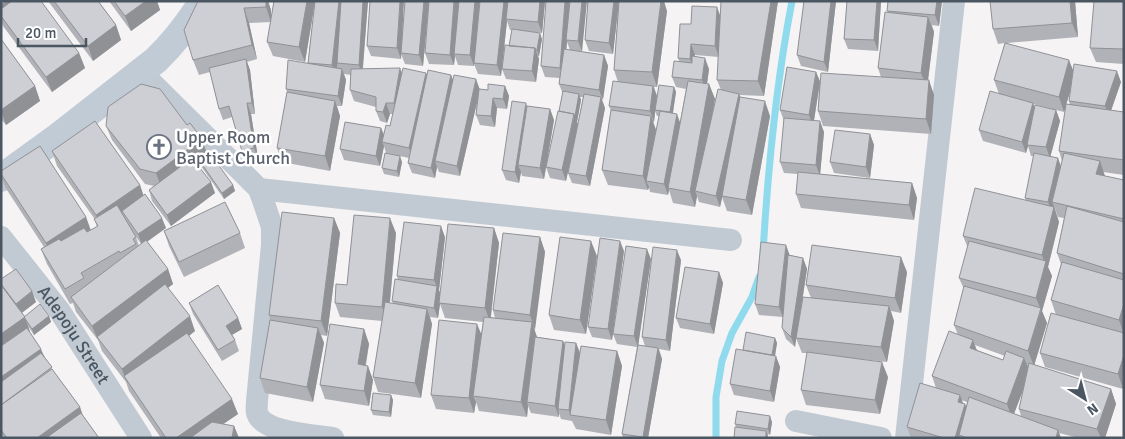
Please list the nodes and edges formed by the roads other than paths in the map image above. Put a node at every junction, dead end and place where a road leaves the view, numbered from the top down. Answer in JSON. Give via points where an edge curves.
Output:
{"nodes":[{"id":1,"x":203,"y":1,"type":"edge"},
{"id":2,"x":954,"y":1,"type":"edge"},
{"id":3,"x":141,"y":72,"type":"junction"},
{"id":4,"x":1,"y":178,"type":"edge"},
{"id":5,"x":259,"y":189,"type":"junction"},
{"id":6,"x":1,"y":237,"type":"edge"},
{"id":7,"x":731,"y":240,"type":"dead end"},
{"id":8,"x":796,"y":421,"type":"dead end"},
{"id":9,"x":141,"y":438,"type":"edge"},
{"id":10,"x":333,"y":438,"type":"edge"},
{"id":11,"x":881,"y":438,"type":"edge"},
{"id":12,"x":906,"y":438,"type":"edge"}],
"edges":[{"from":1,"to":3,"type":"street","via":[[170,47]]},
{"from":2,"to":12,"type":"street"},
{"from":3,"to":4,"type":"street"},
{"from":3,"to":5,"type":"street"},
{"from":5,"to":7,"type":"street"},
{"from":5,"to":10,"type":"street","via":[[272,228],[272,245],[257,414],[265,424],[277,429]]},
{"from":6,"to":9,"type":"street","name":"Adepoju Street","via":[[59,310]]},
{"from":8,"to":11,"type":"street"}]}
